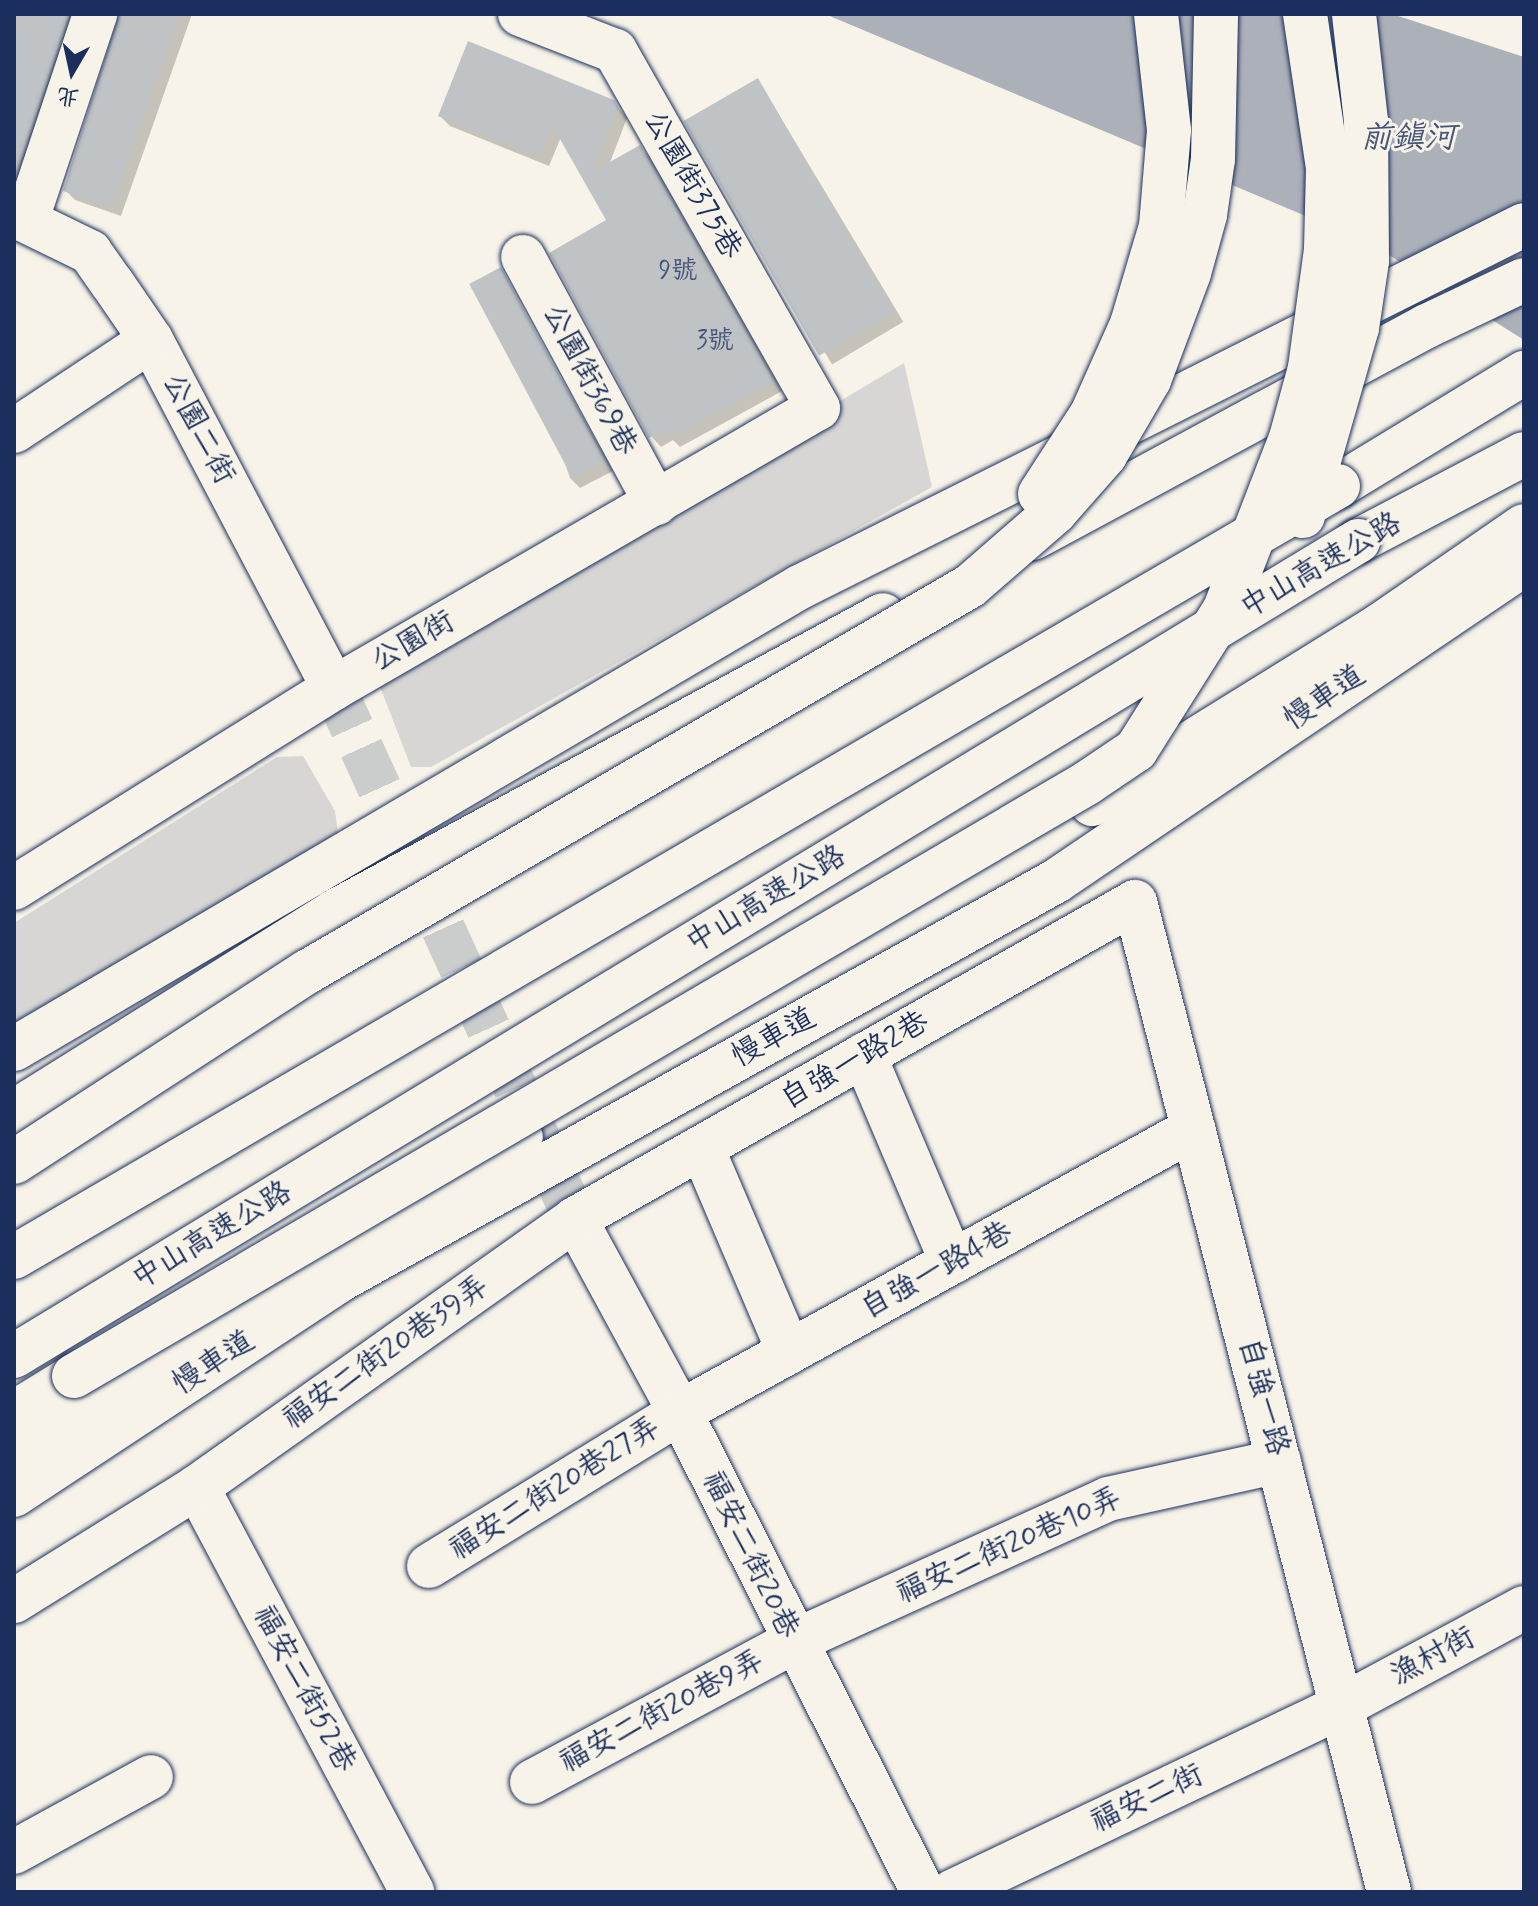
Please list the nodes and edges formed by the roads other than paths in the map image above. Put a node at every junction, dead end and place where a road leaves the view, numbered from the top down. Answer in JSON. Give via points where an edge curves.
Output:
{"nodes":[{"id":1,"x":95,"y":14,"type":"edge"},
{"id":2,"x":520,"y":14,"type":"edge"},
{"id":3,"x":1156,"y":14,"type":"edge"},
{"id":4,"x":1216,"y":14,"type":"edge"},
{"id":5,"x":1305,"y":14,"type":"edge"},
{"id":6,"x":1354,"y":14,"type":"edge"},
{"id":7,"x":20,"y":217,"type":"edge"},
{"id":8,"x":1524,"y":225,"type":"edge"},
{"id":9,"x":523,"y":257,"type":"dead end"},
{"id":10,"x":1524,"y":280,"type":"edge"},
{"id":11,"x":151,"y":340,"type":"junction"},
{"id":12,"x":1524,"y":373,"type":"edge"},
{"id":13,"x":818,"y":408,"type":"joint"},
{"id":14,"x":14,"y":431,"type":"edge"},
{"id":15,"x":1524,"y":454,"type":"edge"},
{"id":16,"x":656,"y":503,"type":"junction"},
{"id":17,"x":1524,"y":526,"type":"edge"},
{"id":18,"x":1524,"y":564,"type":"edge"},
{"id":19,"x":939,"y":604,"type":"junction"},
{"id":20,"x":334,"y":688,"type":"junction"},
{"id":21,"x":1136,"y":750,"type":"junction"},
{"id":22,"x":14,"y":888,"type":"edge"},
{"id":23,"x":1135,"y":902,"type":"joint"},
{"id":24,"x":14,"y":1049,"type":"edge"},
{"id":25,"x":864,"y":1055,"type":"junction"},
{"id":26,"x":14,"y":1112,"type":"edge"},
{"id":27,"x":1193,"y":1129,"type":"junction"},
{"id":28,"x":702,"y":1148,"type":"junction"},
{"id":29,"x":14,"y":1162,"type":"edge"},
{"id":30,"x":575,"y":1219,"type":"junction"},
{"id":31,"x":14,"y":1257,"type":"edge"},
{"id":32,"x":952,"y":1262,"type":"junction"},
{"id":33,"x":789,"y":1352,"type":"junction"},
{"id":34,"x":14,"y":1356,"type":"edge"},
{"id":35,"x":680,"y":1412,"type":"junction"},
{"id":36,"x":14,"y":1413,"type":"edge"},
{"id":37,"x":14,"y":1460,"type":"edge"},
{"id":38,"x":1279,"y":1461,"type":"junction"},
{"id":39,"x":197,"y":1487,"type":"junction"},
{"id":40,"x":14,"y":1495,"type":"edge"},
{"id":41,"x":429,"y":1566,"type":"dead end"},
{"id":42,"x":14,"y":1601,"type":"edge"},
{"id":43,"x":1524,"y":1608,"type":"edge"},
{"id":44,"x":793,"y":1642,"type":"junction"},
{"id":45,"x":1342,"y":1706,"type":"junction"},
{"id":46,"x":151,"y":1777,"type":"dead end"},
{"id":47,"x":532,"y":1782,"type":"dead end"},
{"id":48,"x":14,"y":1852,"type":"edge"},
{"id":49,"x":412,"y":1892,"type":"edge"},
{"id":50,"x":923,"y":1892,"type":"edge"},
{"id":51,"x":952,"y":1892,"type":"edge"},
{"id":52,"x":1389,"y":1892,"type":"edge"}],
"edges":[{"from":1,"to":7,"type":"main road"},
{"from":2,"to":13,"type":"main road","name":"公園街375巷","via":[[615,51]]},
{"from":3,"to":19,"type":"main road","bridge":true,"via":[[1166,79],[1169,156],[1161,226],[1132,324],[1092,414],[1051,480]]},
{"from":4,"to":19,"type":"main road","bridge":true,"via":[[1215,121],[1205,215],[1149,380],[1105,455],[1055,512],[970,586]]},
{"from":5,"to":21,"type":"main road","bridge":true,"via":[[1328,168],[1326,250],[1310,368],[1291,438],[1225,609]]},
{"from":6,"to":21,"type":"main road","bridge":true,"via":[[1366,121],[1367,261],[1357,328],[1318,474],[1294,542],[1245,629],[1196,695]]},
{"from":7,"to":11,"type":"main road","name":"公園二街","via":[[90,252]]},
{"from":8,"to":24,"type":"main road","via":[[800,587]]},
{"from":9,"to":16,"type":"main road","name":"公園街369巷"},
{"from":10,"to":26,"type":"main road","via":[[769,673],[334,912]]},
{"from":11,"to":14,"type":"main road"},
{"from":11,"to":20,"type":"main road","name":"公園二街"},
{"from":12,"to":31,"type":"main road","name":"中山高速公路","bridge":true},
{"from":13,"to":16,"type":"main road","name":"公園街"},
{"from":15,"to":34,"type":"main road","name":"中山高速公路","bridge":true,"via":[[1358,541]]},
{"from":16,"to":20,"type":"main road","name":"公園街"},
{"from":17,"to":37,"type":"main road","via":[[1379,626],[1043,834],[566,1109]]},
{"from":18,"to":40,"type":"main road","name":"慢車道","via":[[1056,881],[338,1281]]},
{"from":19,"to":29,"type":"main road","bridge":true,"via":[[307,972]]},
{"from":20,"to":22,"type":"main road","name":"公園街"},
{"from":21,"to":36,"type":"main road","bridge":true},
{"from":23,"to":25,"type":"main road","name":"自強一路2巷"},
{"from":23,"to":27,"type":"main road","name":"自強一路"},
{"from":25,"to":28,"type":"main road","name":"自強一路2巷"},
{"from":25,"to":32,"type":"main road"},
{"from":27,"to":32,"type":"main road","name":"自強一路4巷"},
{"from":27,"to":38,"type":"main road","name":"自強一路"},
{"from":28,"to":30,"type":"main road","name":"自強一路2巷"},
{"from":28,"to":33,"type":"main road"},
{"from":30,"to":35,"type":"main road","name":"福安二街20巷"},
{"from":30,"to":39,"type":"main road","name":"福安二街20巷39弄"},
{"from":32,"to":33,"type":"main road","name":"自強一路4巷"},
{"from":33,"to":35,"type":"main road","name":"自強一路4巷"},
{"from":35,"to":41,"type":"main road","name":"福安二街20巷27弄"},
{"from":35,"to":44,"type":"main road","name":"福安二街20巷"},
{"from":38,"to":44,"type":"main road","name":"福安二街20巷10弄","via":[[1108,1499]]},
{"from":38,"to":45,"type":"main road","name":"自強一路"},
{"from":39,"to":42,"type":"main road","name":"福安二街20巷39弄"},
{"from":39,"to":49,"type":"main road","name":"福安二街52巷"},
{"from":43,"to":45,"type":"main road","name":"漁村街"},
{"from":44,"to":47,"type":"main road","name":"福安二街20巷9弄"},
{"from":44,"to":50,"type":"main road","name":"福安二街20巷"},
{"from":45,"to":51,"type":"main road","name":"福安二街"},
{"from":45,"to":52,"type":"main road","name":"自強一路"},
{"from":46,"to":48,"type":"main road"}]}
